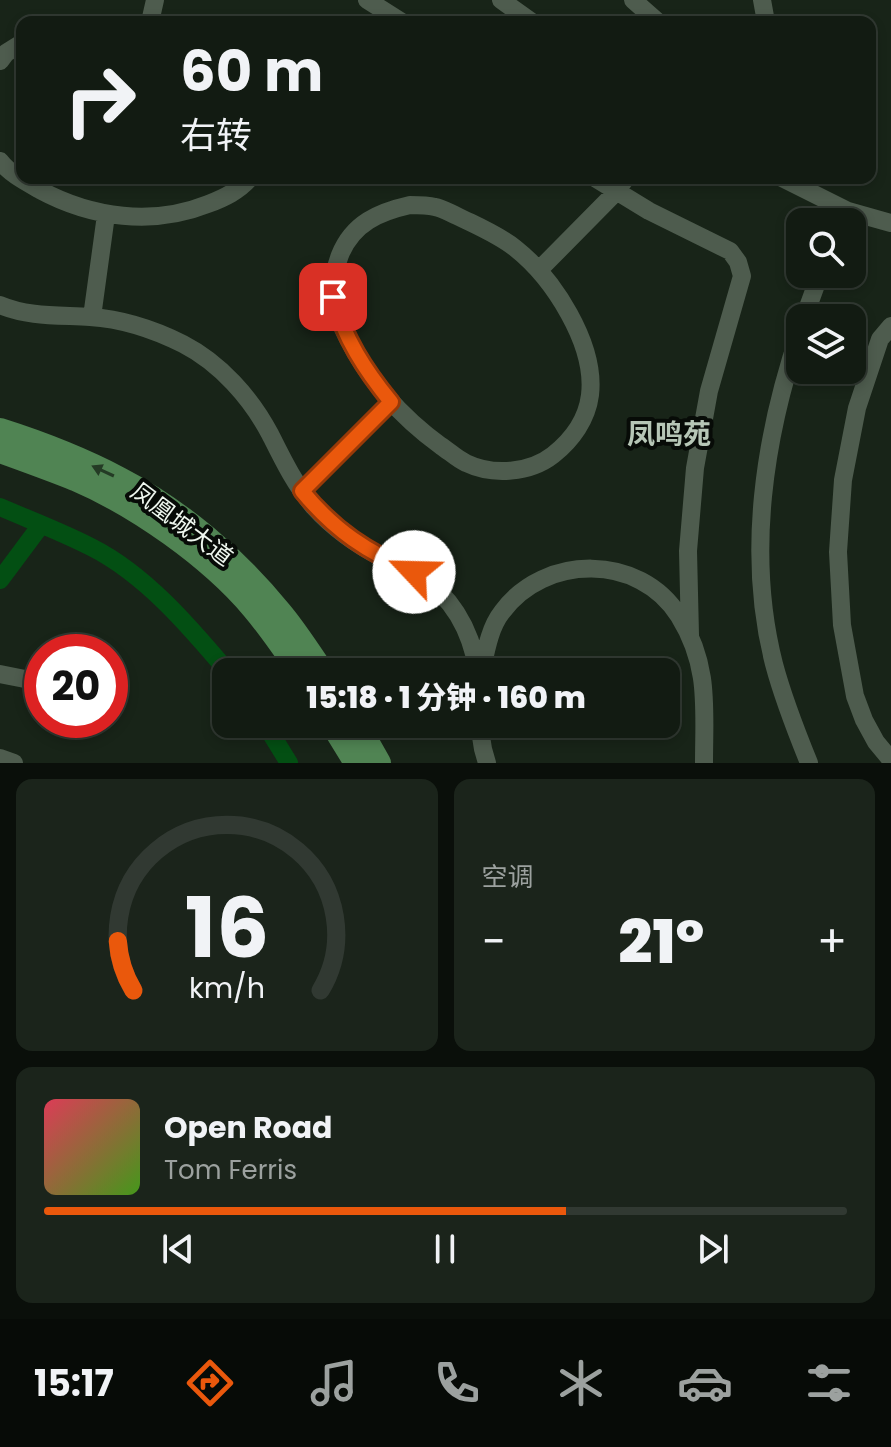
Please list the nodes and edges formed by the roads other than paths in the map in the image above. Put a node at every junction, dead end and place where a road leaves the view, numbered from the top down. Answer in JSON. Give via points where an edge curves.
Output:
{"nodes":[{"id":1,"x":367,"y":0,"type":"edge"},
{"id":2,"x":501,"y":0,"type":"edge"},
{"id":3,"x":633,"y":0,"type":"edge"},
{"id":4,"x":392,"y":16,"type":"edge"},
{"id":5,"x":524,"y":16,"type":"edge"},
{"id":6,"x":651,"y":16,"type":"edge"},
{"id":7,"x":16,"y":47,"type":"edge"},
{"id":8,"x":0,"y":61,"type":"edge"},
{"id":9,"x":0,"y":161,"type":"edge"},
{"id":10,"x":16,"y":176,"type":"edge"},
{"id":11,"x":29,"y":184,"type":"edge"},
{"id":12,"x":245,"y":184,"type":"edge"},
{"id":13,"x":792,"y":184,"type":"edge"},
{"id":14,"x":621,"y":185,"type":"edge"},
{"id":15,"x":832,"y":208,"type":"edge"},
{"id":16,"x":106,"y":215,"type":"junction"},
{"id":17,"x":866,"y":219,"type":"edge"},
{"id":18,"x":891,"y":223,"type":"edge"},
{"id":19,"x":539,"y":270,"type":"junction"},
{"id":20,"x":0,"y":305,"type":"edge"},
{"id":21,"x":92,"y":317,"type":"junction"},
{"id":22,"x":891,"y":326,"type":"edge"},
{"id":23,"x":786,"y":380,"type":"edge"},
{"id":24,"x":391,"y":402,"type":"junction"},
{"id":25,"x":0,"y":430,"type":"edge"},
{"id":26,"x":0,"y":451,"type":"edge"},
{"id":27,"x":302,"y":491,"type":"junction"},
{"id":28,"x":690,"y":635,"type":"junction"},
{"id":29,"x":291,"y":658,"type":"edge"},
{"id":30,"x":313,"y":658,"type":"edge"},
{"id":31,"x":477,"y":658,"type":"edge"},
{"id":32,"x":484,"y":658,"type":"edge"},
{"id":33,"x":0,"y":674,"type":"edge"},
{"id":34,"x":24,"y":679,"type":"edge"},
{"id":35,"x":341,"y":738,"type":"edge"},
{"id":36,"x":365,"y":738,"type":"edge"},
{"id":37,"x":481,"y":738,"type":"edge"},
{"id":38,"x":0,"y":758,"type":"edge"},
{"id":39,"x":891,"y":760,"type":"edge"},
{"id":40,"x":14,"y":763,"type":"edge"},
{"id":41,"x":356,"y":763,"type":"edge"},
{"id":42,"x":379,"y":763,"type":"edge"},
{"id":43,"x":487,"y":763,"type":"edge"},
{"id":44,"x":704,"y":763,"type":"edge"},
{"id":45,"x":809,"y":763,"type":"edge"}],
"edges":[{"from":1,"to":4,"type":"street"},
{"from":2,"to":5,"type":"street"},
{"from":3,"to":6,"type":"street"},
{"from":7,"to":8,"type":"street"},
{"from":9,"to":10,"type":"street"},
{"from":11,"to":16,"type":"street","via":[[63,203]]},
{"from":12,"to":16,"type":"street","via":[[226,197],[167,215]]},
{"from":13,"to":15,"type":"street"},
{"from":14,"to":19,"type":"street"},
{"from":14,"to":28,"type":"street","via":[[649,211],[730,251],[742,276],[709,391],[695,468],[688,551]]},
{"from":16,"to":21,"type":"street"},
{"from":17,"to":18,"type":"street"},
{"from":19,"to":24,"type":"street","via":[[562,299],[589,368],[590,395],[567,444],[520,470],[493,471],[467,463]]},
{"from":19,"to":24,"type":"street","via":[[490,231],[437,207],[410,205],[384,211],[361,225],[344,245],[334,270],[333,297],[362,365]]},
{"from":20,"to":21,"type":"street","via":[[48,316]]},
{"from":21,"to":27,"type":"street","via":[[159,332],[212,363],[254,408]]},
{"from":22,"to":39,"type":"street","via":[[880,339],[857,408],[843,480],[838,552],[842,625],[855,696],[876,742]]},
{"from":23,"to":45,"type":"street","via":[[763,491],[760,549],[774,664]]},
{"from":24,"to":27,"type":"street"},
{"from":30,"to":25,"type":"main road","name":"凤凰城大道","one_way":true,"via":[[243,570],[167,508],[78,459]]},
{"from":26,"to":29,"type":"main road","name":"凤凰城大道","via":[[77,480],[162,529],[252,606]]},
{"from":27,"to":31,"type":"street","via":[[347,537],[440,592],[461,617]]},
{"from":28,"to":32,"type":"street","via":[[657,591],[632,576],[574,568],[545,576],[520,592],[500,613]]},
{"from":28,"to":44,"type":"street","via":[[704,685]]},
{"from":33,"to":34,"type":"street"},
{"from":35,"to":41,"type":"main road"},
{"from":36,"to":42,"type":"main road"},
{"from":37,"to":43,"type":"street"},
{"from":38,"to":40,"type":"street"}]}
